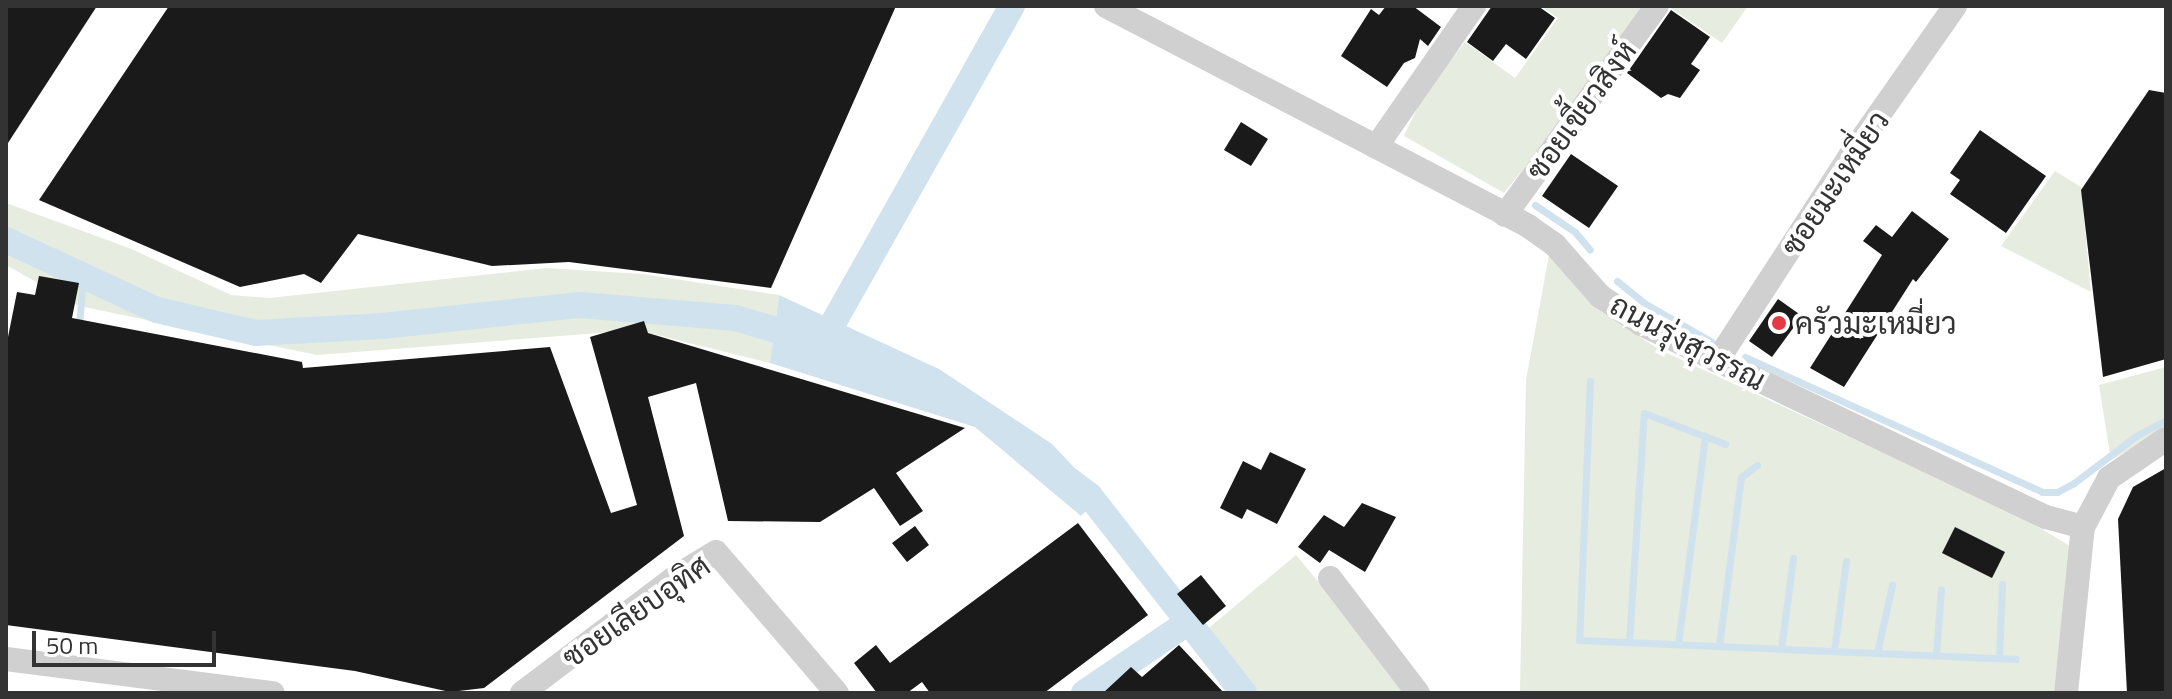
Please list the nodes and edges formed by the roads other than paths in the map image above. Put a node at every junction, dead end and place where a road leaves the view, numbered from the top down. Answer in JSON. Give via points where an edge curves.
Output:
{"nodes":[{"id":1,"x":1106,"y":6,"type":"edge"},
{"id":2,"x":1474,"y":6,"type":"edge"},
{"id":3,"x":1657,"y":6,"type":"edge"},
{"id":4,"x":1955,"y":6,"type":"edge"},
{"id":5,"x":1376,"y":147,"type":"junction"},
{"id":6,"x":1505,"y":215,"type":"junction"},
{"id":7,"x":1717,"y":361,"type":"junction"},
{"id":8,"x":2166,"y":439,"type":"edge"},
{"id":9,"x":2083,"y":527,"type":"junction"},
{"id":10,"x":1330,"y":578,"type":"dead end"},
{"id":11,"x":6,"y":659,"type":"edge"},
{"id":12,"x":273,"y":693,"type":"edge"},
{"id":13,"x":522,"y":693,"type":"edge"},
{"id":14,"x":837,"y":693,"type":"edge"},
{"id":15,"x":1418,"y":693,"type":"edge"},
{"id":16,"x":2066,"y":693,"type":"edge"}],
"edges":[{"from":1,"to":5,"type":"street","name":"ถนนรุ่งสุวรรณ"},
{"from":2,"to":5,"type":"street"},
{"from":3,"to":6,"type":"street","name":"ซอยเขี้ยวสิงห์"},
{"from":4,"to":7,"type":"street","name":"ซอยมะเหมี่ยว"},
{"from":5,"to":6,"type":"street","name":"ถนนรุ่งสุวรรณ"},
{"from":6,"to":7,"type":"street","name":"ถนนรุ่งสุวรรณ","via":[[1555,245],[1600,296],[1641,324]]},
{"from":7,"to":9,"type":"street","name":"ถนนรุ่งสุวรรณ","via":[[2046,517]]},
{"from":8,"to":9,"type":"street","via":[[2109,478]]},
{"from":9,"to":16,"type":"street"},
{"from":10,"to":15,"type":"street"},
{"from":11,"to":12,"type":"street"},
{"from":13,"to":14,"type":"street","name":"ซอยเลียบอุทิศ","via":[[716,552]]}]}
